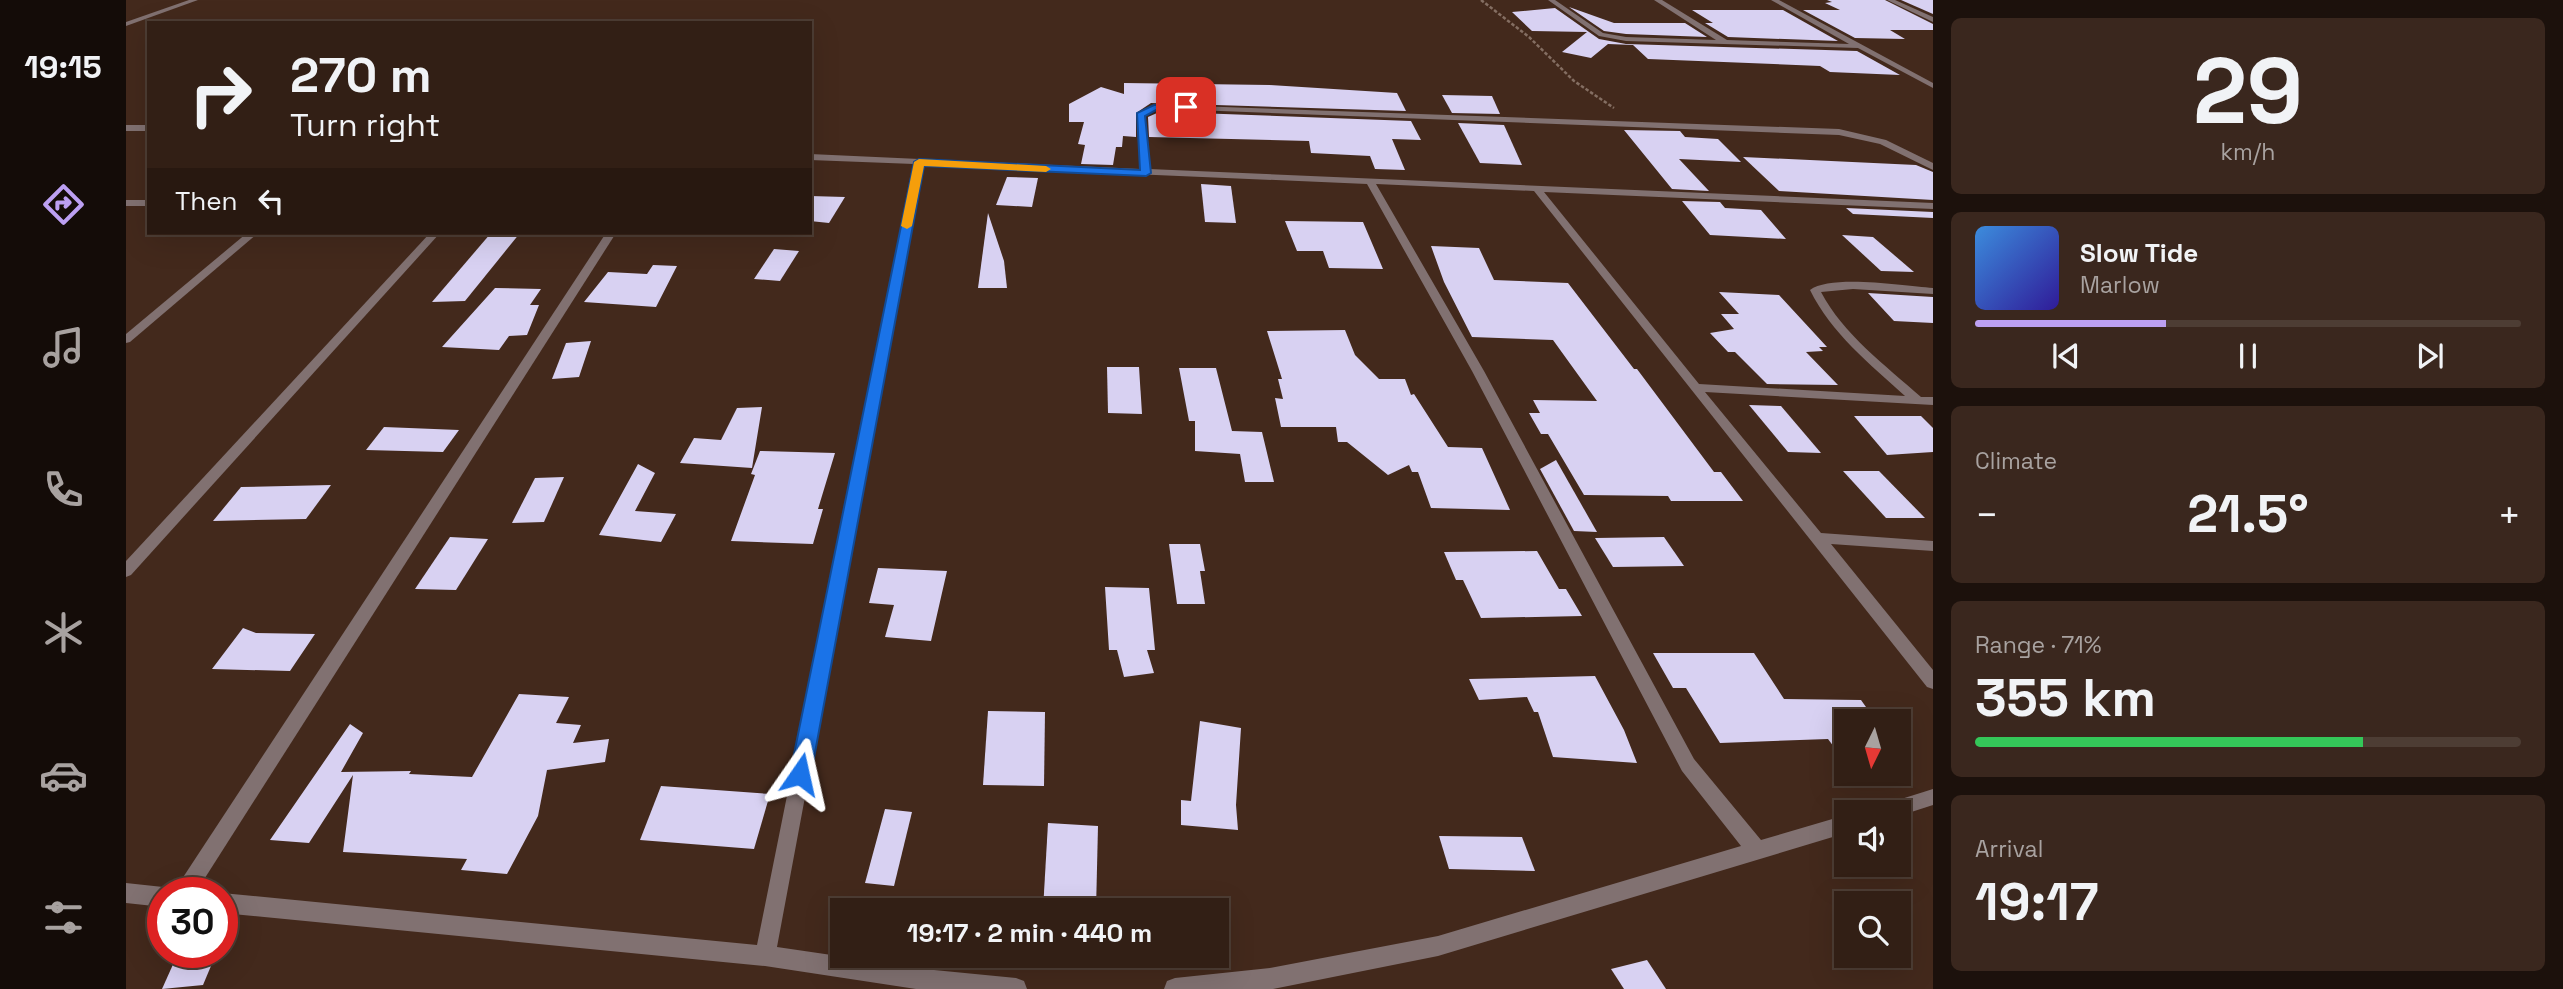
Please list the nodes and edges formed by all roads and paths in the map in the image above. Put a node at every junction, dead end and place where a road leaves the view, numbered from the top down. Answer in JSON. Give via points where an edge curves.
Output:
{"nodes":[{"id":1,"x":195,"y":0,"type":"edge"},
{"id":2,"x":1481,"y":0,"type":"edge"},
{"id":3,"x":1551,"y":0,"type":"edge"},
{"id":4,"x":1657,"y":0,"type":"edge"},
{"id":5,"x":1774,"y":0,"type":"edge"},
{"id":6,"x":1890,"y":0,"type":"edge"},
{"id":7,"x":1933,"y":20,"type":"edge"},
{"id":8,"x":126,"y":24,"type":"edge"},
{"id":9,"x":1726,"y":42,"type":"junction"},
{"id":10,"x":1859,"y":46,"type":"junction"},
{"id":11,"x":1909,"y":73,"type":"junction"},
{"id":12,"x":1933,"y":73,"type":"edge"},
{"id":13,"x":1933,"y":86,"type":"edge"},
{"id":14,"x":1641,"y":127,"type":"junction"},
{"id":15,"x":126,"y":128,"type":"edge"},
{"id":16,"x":147,"y":128,"type":"edge"},
{"id":17,"x":812,"y":157,"type":"edge"},
{"id":18,"x":919,"y":162,"type":"junction"},
{"id":19,"x":1933,"y":167,"type":"edge"},
{"id":20,"x":1146,"y":173,"type":"junction"},
{"id":21,"x":1370,"y":182,"type":"junction"},
{"id":22,"x":1537,"y":189,"type":"junction"},
{"id":23,"x":126,"y":203,"type":"edge"},
{"id":24,"x":147,"y":203,"type":"edge"},
{"id":25,"x":1933,"y":206,"type":"edge"},
{"id":26,"x":251,"y":235,"type":"edge"},
{"id":27,"x":433,"y":235,"type":"edge"},
{"id":28,"x":610,"y":235,"type":"edge"},
{"id":29,"x":1933,"y":291,"type":"edge"},
{"id":30,"x":126,"y":340,"type":"edge"},
{"id":31,"x":1697,"y":388,"type":"junction"},
{"id":32,"x":1919,"y":401,"type":"junction"},
{"id":33,"x":1933,"y":401,"type":"edge"},
{"id":34,"x":1819,"y":538,"type":"junction"},
{"id":35,"x":1933,"y":546,"type":"edge"},
{"id":36,"x":126,"y":570,"type":"edge"},
{"id":37,"x":1933,"y":682,"type":"edge"},
{"id":38,"x":1933,"y":797,"type":"edge"},
{"id":39,"x":1911,"y":804,"type":"edge"},
{"id":40,"x":1834,"y":828,"type":"edge"},
{"id":41,"x":1758,"y":852,"type":"junction"},
{"id":42,"x":195,"y":877,"type":"edge"},
{"id":43,"x":126,"y":893,"type":"edge"},
{"id":44,"x":147,"y":895,"type":"edge"},
{"id":45,"x":238,"y":905,"type":"edge"},
{"id":46,"x":765,"y":956,"type":"junction"},
{"id":47,"x":1016,"y":989,"type":"edge"},
{"id":48,"x":1175,"y":989,"type":"edge"}],
"edges":[{"from":1,"to":8,"type":"street"},
{"from":2,"to":14,"type":"path","via":[[1529,37],[1574,81]]},
{"from":3,"to":9,"type":"street","via":[[1601,35]]},
{"from":4,"to":9,"type":"street"},
{"from":5,"to":10,"type":"street"},
{"from":6,"to":7,"type":"street"},
{"from":9,"to":10,"type":"street"},
{"from":10,"to":11,"type":"street"},
{"from":11,"to":12,"type":"street"},
{"from":11,"to":13,"type":"street"},
{"from":14,"to":19,"type":"street","via":[[1854,135],[1883,142]]},
{"from":14,"to":20,"type":"street","via":[[1154,108],[1139,120]]},
{"from":15,"to":16,"type":"street"},
{"from":17,"to":18,"type":"street"},
{"from":18,"to":20,"type":"street"},
{"from":18,"to":46,"type":"street"},
{"from":20,"to":21,"type":"street"},
{"from":21,"to":22,"type":"street"},
{"from":21,"to":41,"type":"street","via":[[1478,371],[1688,765]]},
{"from":22,"to":25,"type":"street"},
{"from":22,"to":31,"type":"street","via":[[1642,326]]},
{"from":23,"to":24,"type":"street"},
{"from":26,"to":30,"type":"street"},
{"from":27,"to":36,"type":"street"},
{"from":28,"to":42,"type":"street"},
{"from":29,"to":32,"type":"street","via":[[1840,286],[1815,290],[1874,362]]},
{"from":31,"to":32,"type":"street"},
{"from":31,"to":34,"type":"street"},
{"from":32,"to":33,"type":"street"},
{"from":34,"to":35,"type":"street"},
{"from":34,"to":37,"type":"street"},
{"from":38,"to":39,"type":"street"},
{"from":40,"to":41,"type":"street"},
{"from":41,"to":48,"type":"street","via":[[1438,946],[1270,979]]},
{"from":43,"to":44,"type":"street"},
{"from":45,"to":46,"type":"street"},
{"from":46,"to":47,"type":"street"}]}
